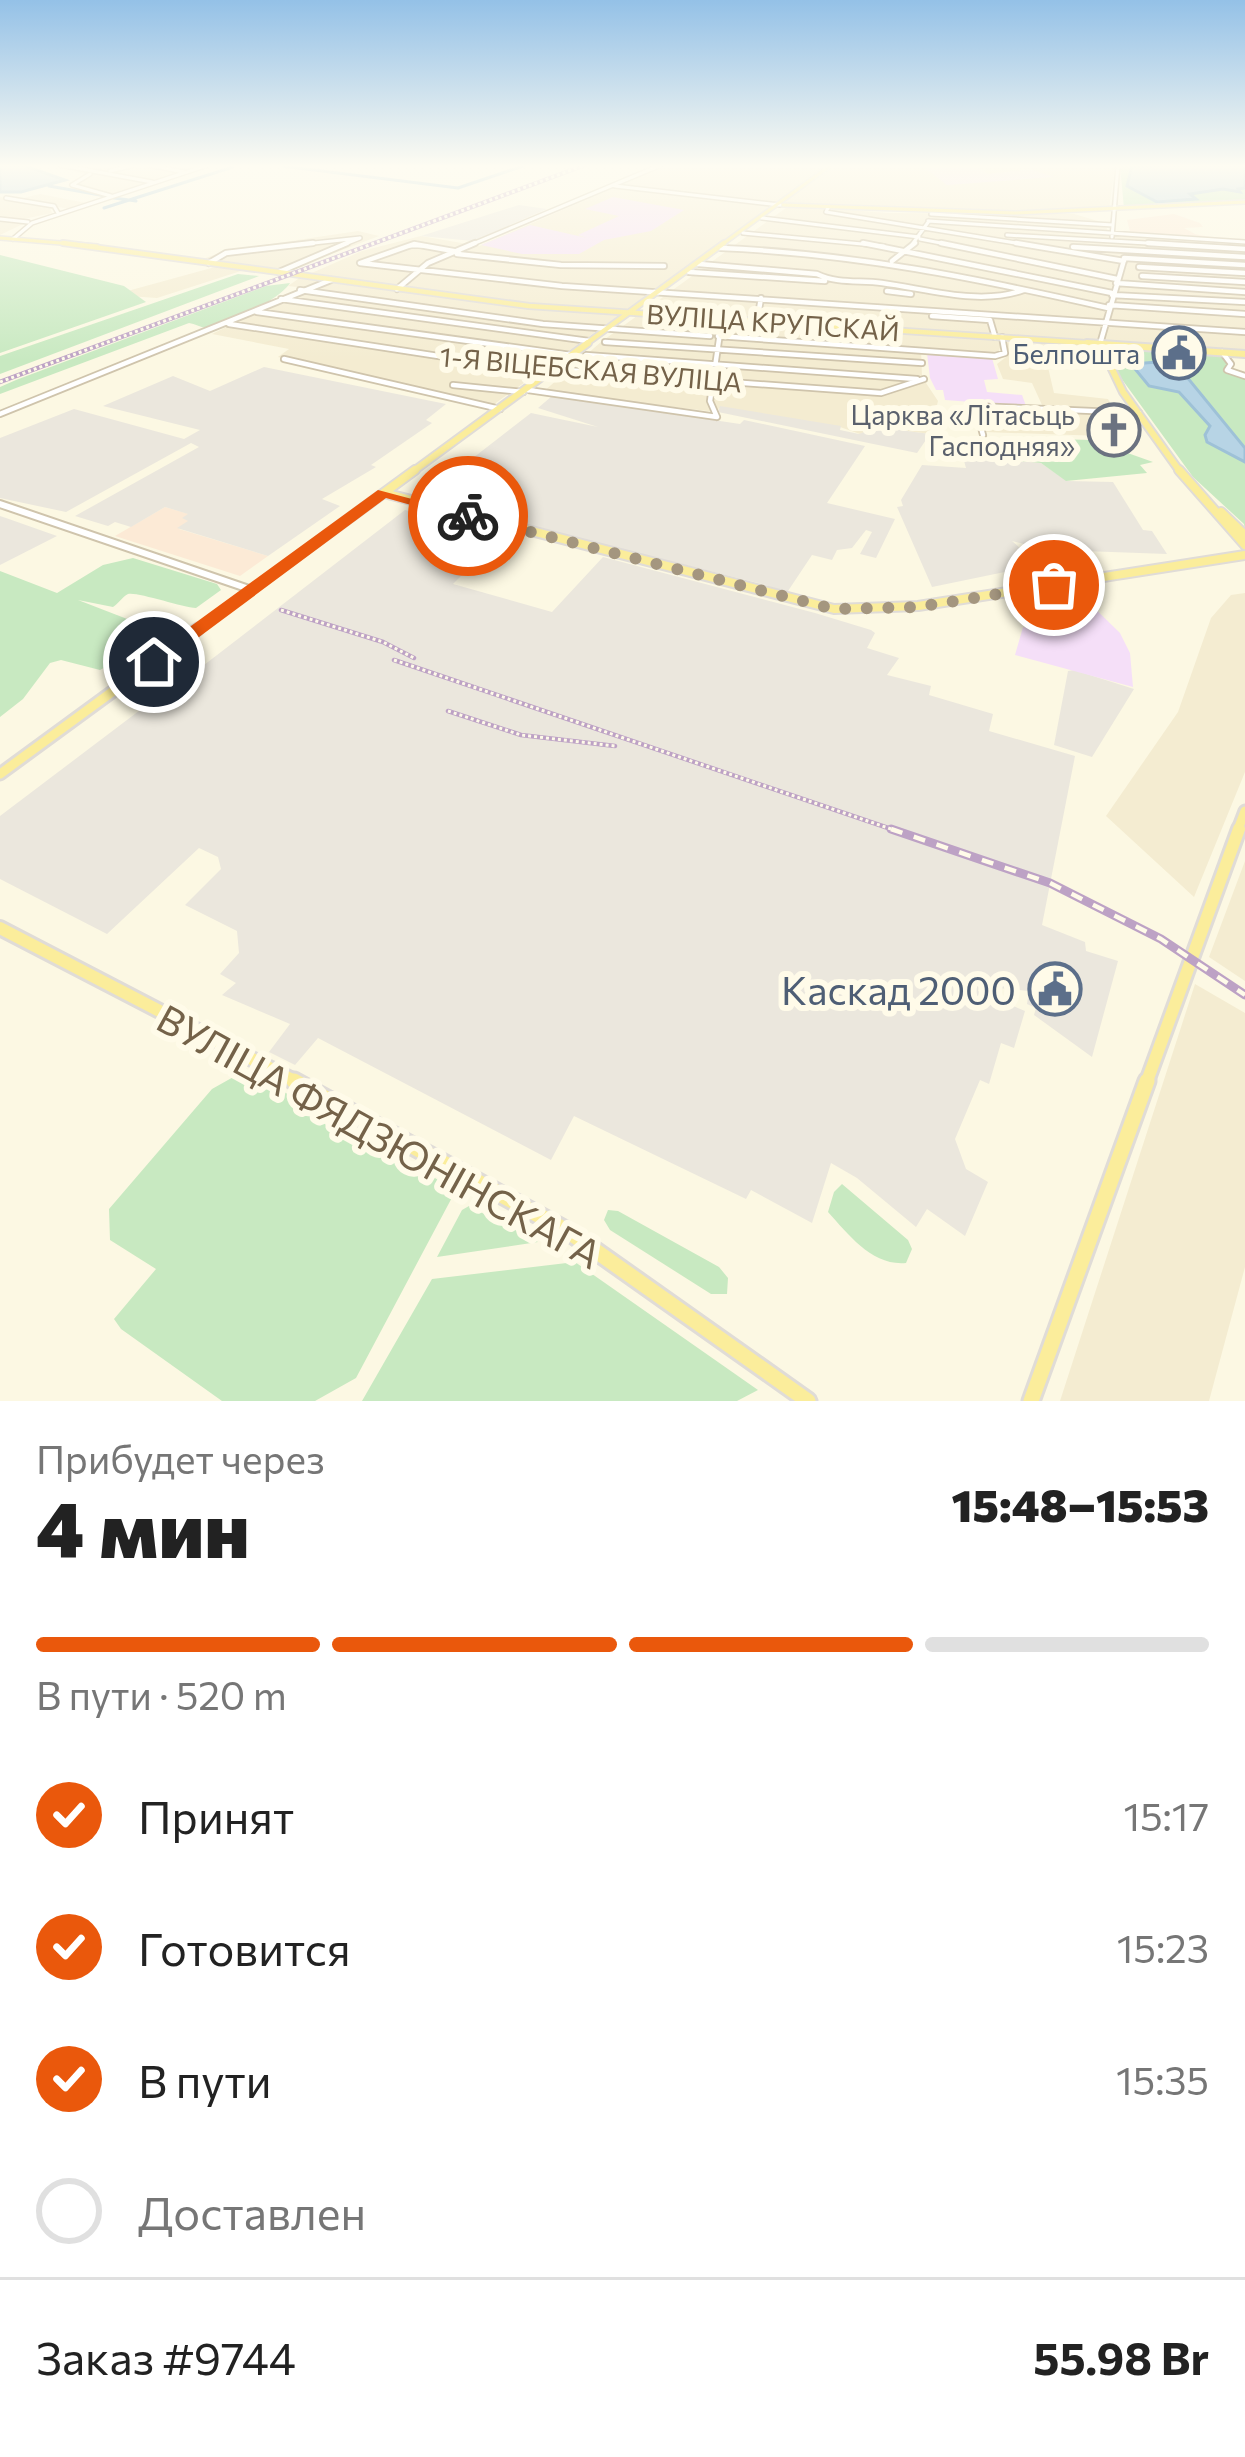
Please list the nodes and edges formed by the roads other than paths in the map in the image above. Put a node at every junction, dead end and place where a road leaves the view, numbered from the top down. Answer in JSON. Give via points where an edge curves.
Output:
{"nodes":[{"id":1,"x":23,"y":230,"type":"edge"},
{"id":2,"x":510,"y":230,"type":"edge"},
{"id":3,"x":745,"y":230,"type":"edge"},
{"id":4,"x":860,"y":230,"type":"edge"},
{"id":5,"x":924,"y":230,"type":"edge"},
{"id":6,"x":963,"y":230,"type":"edge"},
{"id":7,"x":1033,"y":230,"type":"edge"},
{"id":8,"x":1071,"y":230,"type":"edge"},
{"id":9,"x":971,"y":232,"type":"junction"},
{"id":10,"x":742,"y":233,"type":"junction"},
{"id":11,"x":1112,"y":233,"type":"junction"},
{"id":12,"x":1034,"y":237,"type":"junction"},
{"id":13,"x":0,"y":238,"type":"edge"},
{"id":14,"x":920,"y":238,"type":"junction"},
{"id":15,"x":13,"y":239,"type":"junction"},
{"id":16,"x":1211,"y":240,"type":"junction"},
{"id":17,"x":1114,"y":241,"type":"junction"},
{"id":18,"x":1038,"y":245,"type":"junction"},
{"id":19,"x":1245,"y":245,"type":"edge"},
{"id":20,"x":721,"y":248,"type":"junction"},
{"id":21,"x":1220,"y":248,"type":"junction"},
{"id":22,"x":908,"y":250,"type":"junction"},
{"id":23,"x":1119,"y":250,"type":"junction"},
{"id":24,"x":458,"y":253,"type":"junction"},
{"id":25,"x":1228,"y":256,"type":"junction"},
{"id":26,"x":1245,"y":257,"type":"edge"},
{"id":27,"x":1124,"y":260,"type":"junction"},
{"id":28,"x":211,"y":262,"type":"junction"},
{"id":29,"x":890,"y":262,"type":"junction"},
{"id":30,"x":699,"y":264,"type":"junction"},
{"id":31,"x":1236,"y":264,"type":"junction"},
{"id":32,"x":1245,"y":265,"type":"edge"},
{"id":33,"x":664,"y":266,"type":"dead end"},
{"id":34,"x":1138,"y":267,"type":"dead end"},
{"id":35,"x":417,"y":270,"type":"junction"},
{"id":36,"x":280,"y":272,"type":"junction"},
{"id":37,"x":689,"y":272,"type":"junction"},
{"id":38,"x":1245,"y":273,"type":"edge"},
{"id":39,"x":1142,"y":276,"type":"dead end"},
{"id":40,"x":332,"y":280,"type":"junction"},
{"id":41,"x":1116,"y":281,"type":"junction"},
{"id":42,"x":1245,"y":282,"type":"edge"},
{"id":43,"x":833,"y":283,"type":"junction"},
{"id":44,"x":397,"y":289,"type":"junction"},
{"id":45,"x":1025,"y":289,"type":"junction"},
{"id":46,"x":300,"y":290,"type":"junction"},
{"id":47,"x":886,"y":291,"type":"dead end"},
{"id":48,"x":663,"y":292,"type":"junction"},
{"id":49,"x":1245,"y":292,"type":"edge"},
{"id":50,"x":1112,"y":294,"type":"junction"},
{"id":51,"x":954,"y":295,"type":"junction"},
{"id":52,"x":761,"y":298,"type":"junction"},
{"id":53,"x":279,"y":299,"type":"junction"},
{"id":54,"x":1245,"y":302,"type":"edge"},
{"id":55,"x":1108,"y":307,"type":"junction"},
{"id":56,"x":956,"y":310,"type":"junction"},
{"id":57,"x":255,"y":311,"type":"junction"},
{"id":58,"x":634,"y":313,"type":"junction"},
{"id":59,"x":1245,"y":314,"type":"edge"},
{"id":60,"x":932,"y":316,"type":"dead end"},
{"id":61,"x":989,"y":316,"type":"junction"},
{"id":62,"x":722,"y":319,"type":"junction"},
{"id":63,"x":757,"y":321,"type":"junction"},
{"id":64,"x":1102,"y":323,"type":"junction"},
{"id":65,"x":229,"y":324,"type":"junction"},
{"id":66,"x":612,"y":329,"type":"junction"},
{"id":67,"x":1245,"y":332,"type":"edge"},
{"id":68,"x":715,"y":334,"type":"junction"},
{"id":69,"x":998,"y":337,"type":"junction"},
{"id":70,"x":589,"y":341,"type":"dead end"},
{"id":71,"x":605,"y":342,"type":"dead end"},
{"id":72,"x":1100,"y":344,"type":"junction"},
{"id":73,"x":687,"y":347,"type":"junction"},
{"id":74,"x":716,"y":349,"type":"junction"},
{"id":75,"x":924,"y":350,"type":"junction"},
{"id":76,"x":1222,"y":352,"type":"junction"},
{"id":77,"x":1245,"y":354,"type":"edge"},
{"id":78,"x":571,"y":355,"type":"dead end"},
{"id":79,"x":586,"y":355,"type":"dead end"},
{"id":80,"x":284,"y":359,"type":"dead end"},
{"id":81,"x":672,"y":362,"type":"junction"},
{"id":82,"x":922,"y":363,"type":"junction"},
{"id":83,"x":713,"y":364,"type":"junction"},
{"id":84,"x":556,"y":370,"type":"junction"},
{"id":85,"x":1245,"y":376,"type":"edge"},
{"id":86,"x":924,"y":379,"type":"junction"},
{"id":87,"x":712,"y":380,"type":"junction"},
{"id":88,"x":453,"y":386,"type":"dead end"},
{"id":89,"x":526,"y":391,"type":"junction"},
{"id":90,"x":500,"y":409,"type":"junction"},
{"id":91,"x":1140,"y":413,"type":"junction"},
{"id":92,"x":0,"y":414,"type":"edge"},
{"id":93,"x":982,"y":435,"type":"dead end"},
{"id":94,"x":1195,"y":488,"type":"junction"},
{"id":95,"x":383,"y":493,"type":"junction"},
{"id":96,"x":0,"y":504,"type":"edge"},
{"id":97,"x":1245,"y":535,"type":"edge"},
{"id":98,"x":1245,"y":544,"type":"edge"},
{"id":99,"x":1245,"y":555,"type":"edge"},
{"id":100,"x":253,"y":590,"type":"junction"},
{"id":101,"x":0,"y":774,"type":"edge"},
{"id":102,"x":1245,"y":811,"type":"edge"},
{"id":103,"x":0,"y":928,"type":"edge"},
{"id":104,"x":808,"y":1401,"type":"edge"},
{"id":105,"x":1031,"y":1401,"type":"edge"}],
"edges":[{"from":1,"to":15,"type":"street"},
{"from":2,"to":24,"type":"street"},
{"from":3,"to":10,"type":"main road"},
{"from":4,"to":14,"type":"street"},
{"from":5,"to":14,"type":"street"},
{"from":6,"to":9,"type":"street"},
{"from":7,"to":12,"type":"street"},
{"from":8,"to":11,"type":"street"},
{"from":9,"to":12,"type":"street"},
{"from":9,"to":18,"type":"street"},
{"from":10,"to":20,"type":"main road"},
{"from":10,"to":22,"type":"street"},
{"from":11,"to":16,"type":"street"},
{"from":11,"to":17,"type":"street"},
{"from":12,"to":17,"type":"street"},
{"from":12,"to":18,"type":"street"},
{"from":13,"to":15,"type":"main road","name":"ВУЛІЦА КРУПСКАЙ"},
{"from":14,"to":22,"type":"street"},
{"from":14,"to":41,"type":"street"},
{"from":15,"to":28,"type":"main road","name":"ВУЛІЦА КРУПСКАЙ"},
{"from":16,"to":19,"type":"street"},
{"from":16,"to":21,"type":"street"},
{"from":17,"to":21,"type":"street"},
{"from":17,"to":23,"type":"street"},
{"from":18,"to":23,"type":"street"},
{"from":18,"to":27,"type":"street"},
{"from":19,"to":21,"type":"street"},
{"from":20,"to":29,"type":"street"},
{"from":20,"to":30,"type":"main road"},
{"from":21,"to":25,"type":"street"},
{"from":22,"to":29,"type":"street"},
{"from":22,"to":50,"type":"street"},
{"from":23,"to":25,"type":"street"},
{"from":23,"to":27,"type":"street"},
{"from":24,"to":33,"type":"street"},
{"from":24,"to":35,"type":"street"},
{"from":24,"to":35,"type":"street","via":[[414,244],[360,263]]},
{"from":25,"to":26,"type":"street"},
{"from":25,"to":31,"type":"street"},
{"from":27,"to":31,"type":"street"},
{"from":27,"to":41,"type":"street"},
{"from":28,"to":36,"type":"main road","name":"ВУЛІЦА КРУПСКАЙ"},
{"from":28,"to":36,"type":"street","via":[[226,253],[360,238]]},
{"from":29,"to":45,"type":"street"},
{"from":30,"to":37,"type":"main road"},
{"from":30,"to":43,"type":"street","via":[[819,273]]},
{"from":31,"to":32,"type":"street"},
{"from":31,"to":38,"type":"street"},
{"from":34,"to":38,"type":"street"},
{"from":35,"to":44,"type":"street"},
{"from":35,"to":48,"type":"street"},
{"from":36,"to":40,"type":"main road","name":"ВУЛІЦА КРУПСКАЙ"},
{"from":37,"to":43,"type":"street"},
{"from":37,"to":48,"type":"main road"},
{"from":39,"to":42,"type":"street"},
{"from":40,"to":44,"type":"main road","name":"ВУЛІЦА КРУПСКАЙ"},
{"from":40,"to":46,"type":"street"},
{"from":41,"to":49,"type":"street"},
{"from":41,"to":50,"type":"street"},
{"from":43,"to":51,"type":"street"},
{"from":44,"to":58,"type":"main road","name":"ВУЛІЦА КРУПСКАЙ"},
{"from":45,"to":51,"type":"street"},
{"from":45,"to":55,"type":"street"},
{"from":46,"to":53,"type":"street"},
{"from":46,"to":66,"type":"street"},
{"from":47,"to":51,"type":"street"},
{"from":48,"to":52,"type":"street"},
{"from":48,"to":58,"type":"main road"},
{"from":50,"to":54,"type":"street"},
{"from":50,"to":55,"type":"street"},
{"from":51,"to":56,"type":"street"},
{"from":52,"to":56,"type":"street"},
{"from":52,"to":63,"type":"street"},
{"from":53,"to":57,"type":"street"},
{"from":53,"to":70,"type":"street"},
{"from":55,"to":59,"type":"street"},
{"from":55,"to":64,"type":"street"},
{"from":56,"to":61,"type":"street"},
{"from":57,"to":65,"type":"street"},
{"from":57,"to":78,"type":"street"},
{"from":58,"to":62,"type":"main road","name":"ВУЛІЦА КРУПСКАЙ"},
{"from":58,"to":66,"type":"main road"},
{"from":60,"to":61,"type":"street"},
{"from":61,"to":64,"type":"street"},
{"from":61,"to":69,"type":"street"},
{"from":62,"to":63,"type":"main road","name":"ВУЛІЦА КРУПСКАЙ"},
{"from":62,"to":68,"type":"street"},
{"from":63,"to":69,"type":"main road","name":"ВУЛІЦА КРУПСКАЙ"},
{"from":64,"to":67,"type":"street"},
{"from":64,"to":72,"type":"street"},
{"from":65,"to":84,"type":"street","name":"1-Я ВІЦЕБСКАЯ ВУЛІЦА"},
{"from":65,"to":92,"type":"street"},
{"from":66,"to":68,"type":"street"},
{"from":66,"to":84,"type":"main road"},
{"from":68,"to":73,"type":"street"},
{"from":68,"to":74,"type":"street"},
{"from":68,"to":75,"type":"street"},
{"from":69,"to":72,"type":"main road","name":"ВУЛІЦА КРУПСКАЙ"},
{"from":69,"to":75,"type":"street","via":[[1002,355]]},
{"from":71,"to":73,"type":"street"},
{"from":72,"to":76,"type":"main road","name":"ВУЛІЦА КРУПСКАЙ"},
{"from":72,"to":91,"type":"main road"},
{"from":73,"to":74,"type":"street"},
{"from":73,"to":81,"type":"street"},
{"from":74,"to":82,"type":"street"},
{"from":74,"to":83,"type":"street"},
{"from":75,"to":82,"type":"street"},
{"from":76,"to":77,"type":"main road","name":"ВУЛІЦА КРУПСКАЙ"},
{"from":76,"to":85,"type":"street","via":[[1227,370]]},
{"from":79,"to":81,"type":"street"},
{"from":80,"to":90,"type":"street"},
{"from":81,"to":83,"type":"street"},
{"from":82,"to":86,"type":"street"},
{"from":83,"to":86,"type":"street"},
{"from":83,"to":87,"type":"street"},
{"from":84,"to":87,"type":"street","name":"1-Я ВІЦЕБСКАЯ ВУЛІЦА"},
{"from":84,"to":89,"type":"main road"},
{"from":86,"to":87,"type":"street","name":"1-Я ВІЦЕБСКАЯ ВУЛІЦА","via":[[881,394]]},
{"from":87,"to":89,"type":"street","via":[[717,416]]},
{"from":88,"to":89,"type":"street"},
{"from":89,"to":90,"type":"main road"},
{"from":90,"to":95,"type":"main road"},
{"from":91,"to":93,"type":"street","via":[[975,406]]},
{"from":91,"to":94,"type":"main road"},
{"from":94,"to":97,"type":"main road"},
{"from":94,"to":98,"type":"main road"},
{"from":95,"to":99,"type":"main road","via":[[834,609],[918,607]]},
{"from":95,"to":100,"type":"main road"},
{"from":96,"to":100,"type":"street"},
{"from":100,"to":101,"type":"main road"},
{"from":102,"to":105,"type":"main road"},
{"from":103,"to":104,"type":"main road","name":"ВУЛІЦА ФЯДЗЮНІНСКАГА","via":[[569,1232]]}]}
